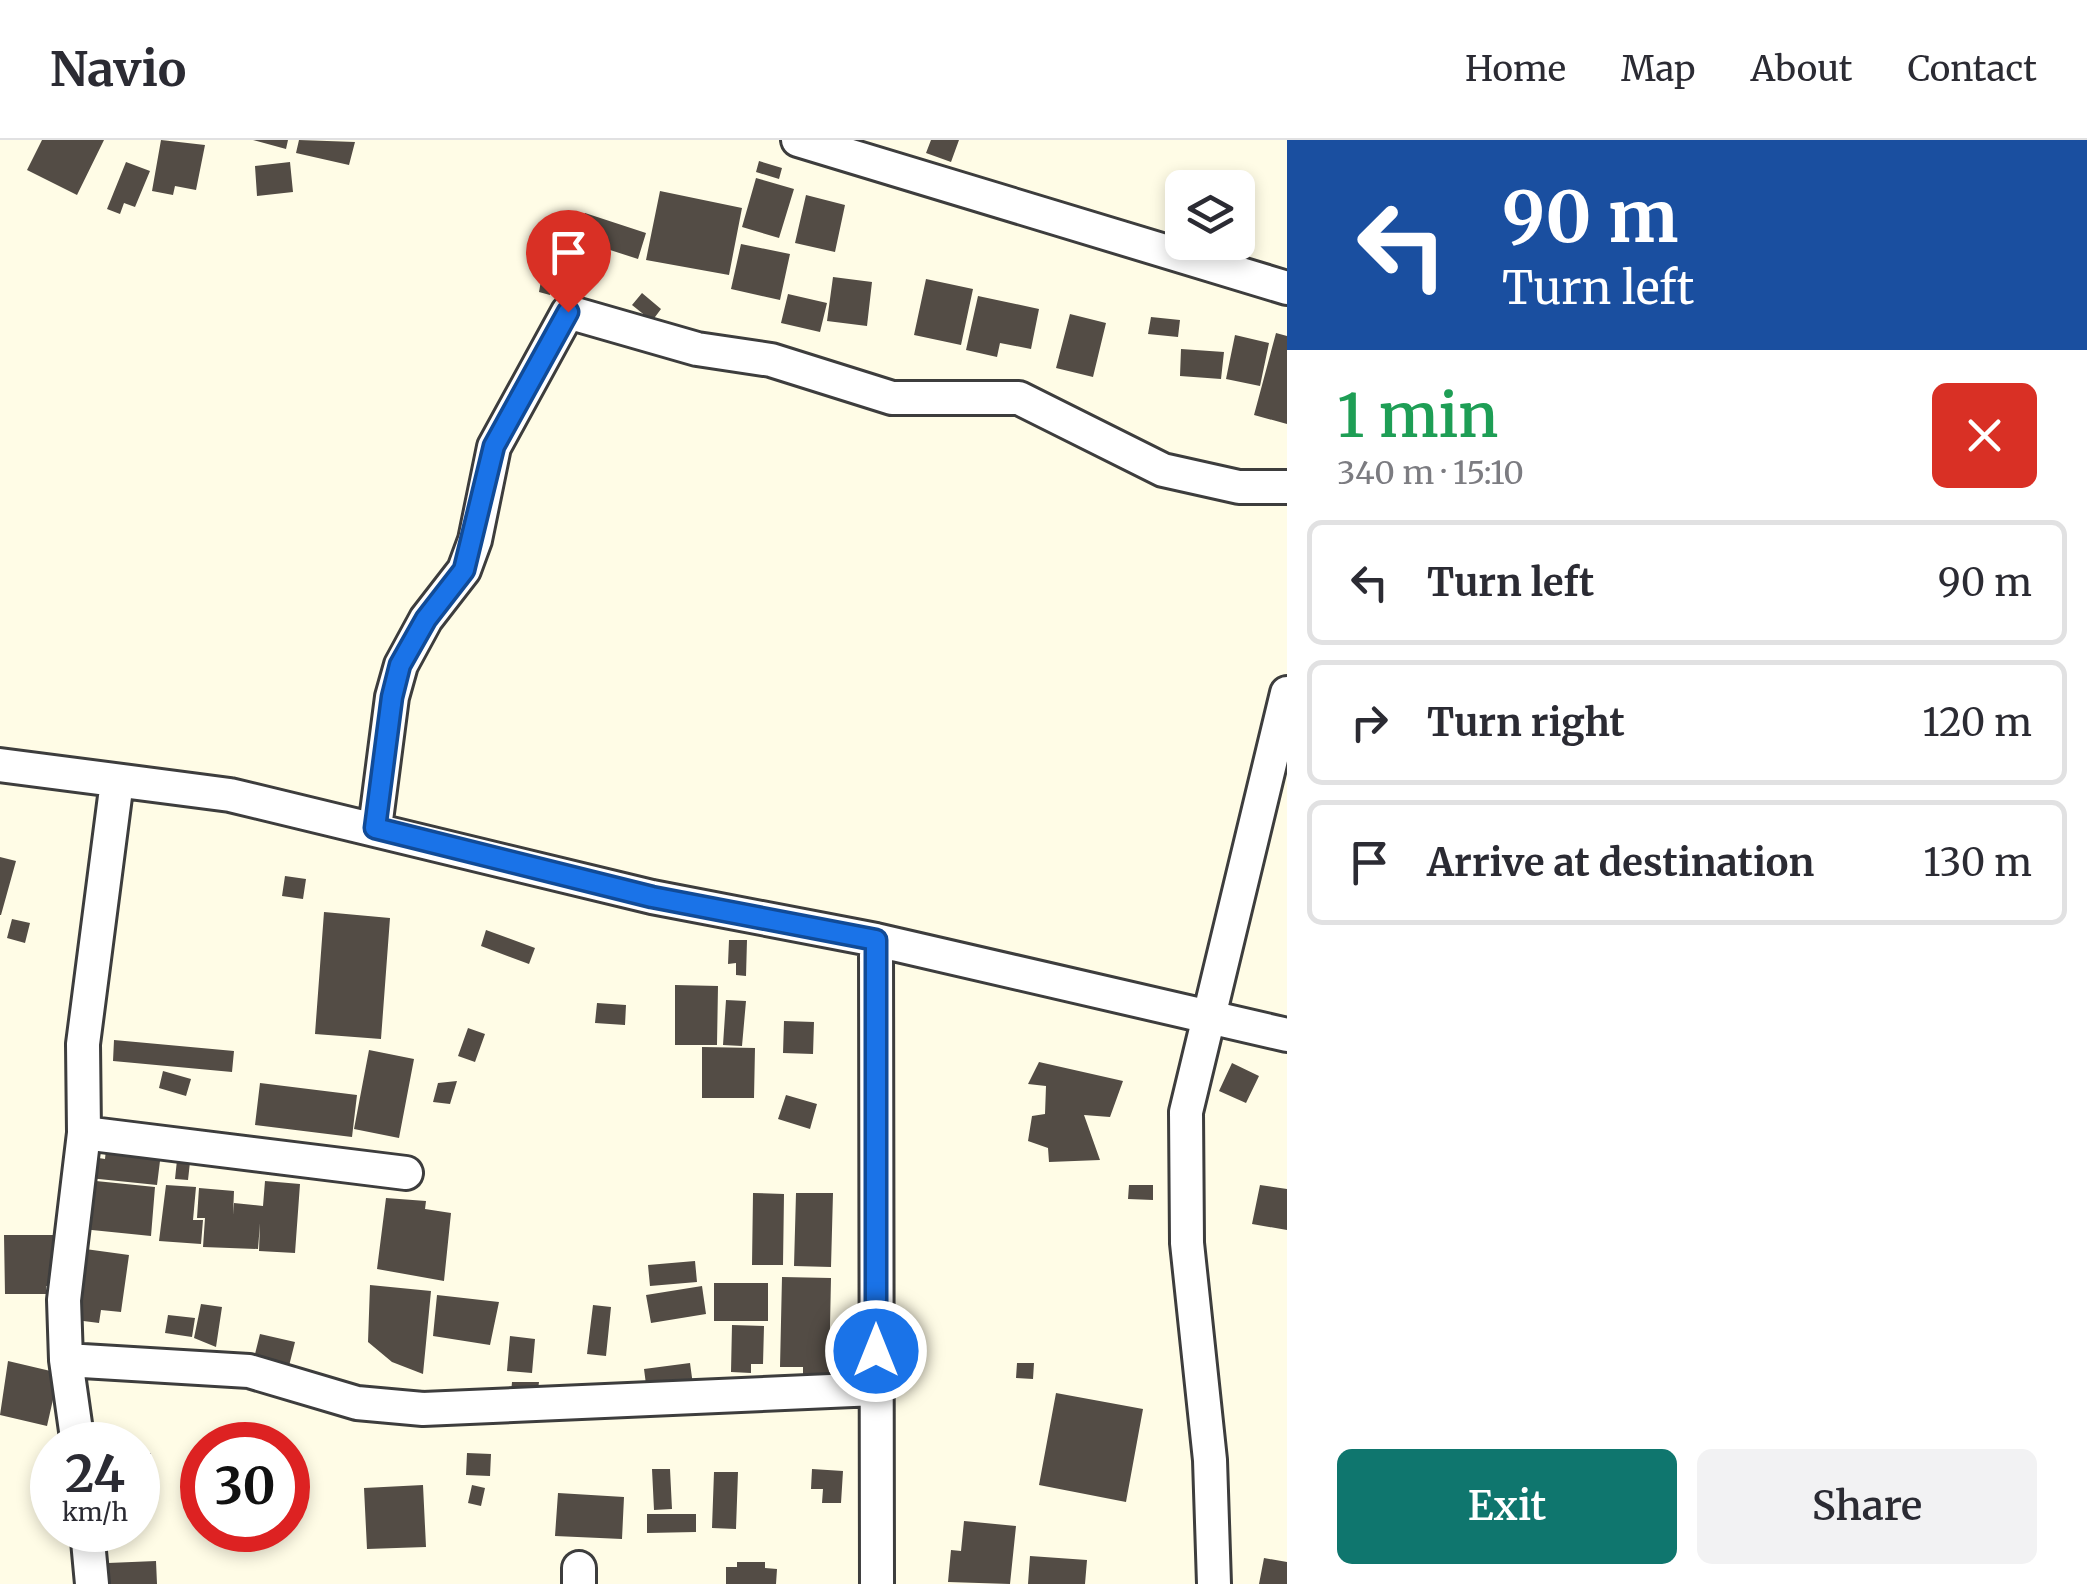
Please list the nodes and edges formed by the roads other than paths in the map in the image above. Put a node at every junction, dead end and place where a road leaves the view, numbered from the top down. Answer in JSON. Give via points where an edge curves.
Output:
{"nodes":[{"id":1,"x":798,"y":140,"type":"edge"},
{"id":2,"x":1287,"y":288,"type":"edge"},
{"id":3,"x":1287,"y":486,"type":"edge"},
{"id":4,"x":1287,"y":693,"type":"edge"},
{"id":5,"x":0,"y":765,"type":"edge"},
{"id":6,"x":117,"y":781,"type":"junction"},
{"id":7,"x":375,"y":828,"type":"junction"},
{"id":8,"x":876,"y":940,"type":"junction"},
{"id":9,"x":1206,"y":1018,"type":"junction"},
{"id":10,"x":1287,"y":1034,"type":"edge"},
{"id":11,"x":84,"y":1133,"type":"junction"},
{"id":12,"x":406,"y":1172,"type":"dead end"},
{"id":13,"x":66,"y":1360,"type":"junction"},
{"id":14,"x":876,"y":1389,"type":"junction"},
{"id":15,"x":75,"y":1422,"type":"edge"},
{"id":16,"x":90,"y":1552,"type":"edge"},
{"id":17,"x":92,"y":1584,"type":"edge"},
{"id":18,"x":877,"y":1584,"type":"edge"},
{"id":19,"x":1214,"y":1584,"type":"edge"}],
"edges":[{"from":1,"to":2,"type":"street"},
{"from":3,"to":7,"type":"street","via":[[1239,487],[1163,470],[1019,398],[892,398],[771,360],[696,349],[568,312],[494,446],[464,570],[400,665]]},
{"from":4,"to":9,"type":"street"},
{"from":5,"to":6,"type":"street"},
{"from":6,"to":7,"type":"street","via":[[230,795]]},
{"from":6,"to":11,"type":"street","via":[[83,1044]]},
{"from":7,"to":8,"type":"street","via":[[652,897]]},
{"from":8,"to":9,"type":"street"},
{"from":8,"to":14,"type":"street"},
{"from":9,"to":10,"type":"street"},
{"from":9,"to":19,"type":"street","via":[[1186,1112],[1186,1192]]},
{"from":11,"to":12,"type":"street"},
{"from":11,"to":13,"type":"street","via":[[64,1300]]},
{"from":13,"to":14,"type":"street","via":[[249,1371],[357,1403],[423,1408]]},
{"from":13,"to":15,"type":"street"},
{"from":14,"to":18,"type":"street"},
{"from":16,"to":17,"type":"street"}]}
